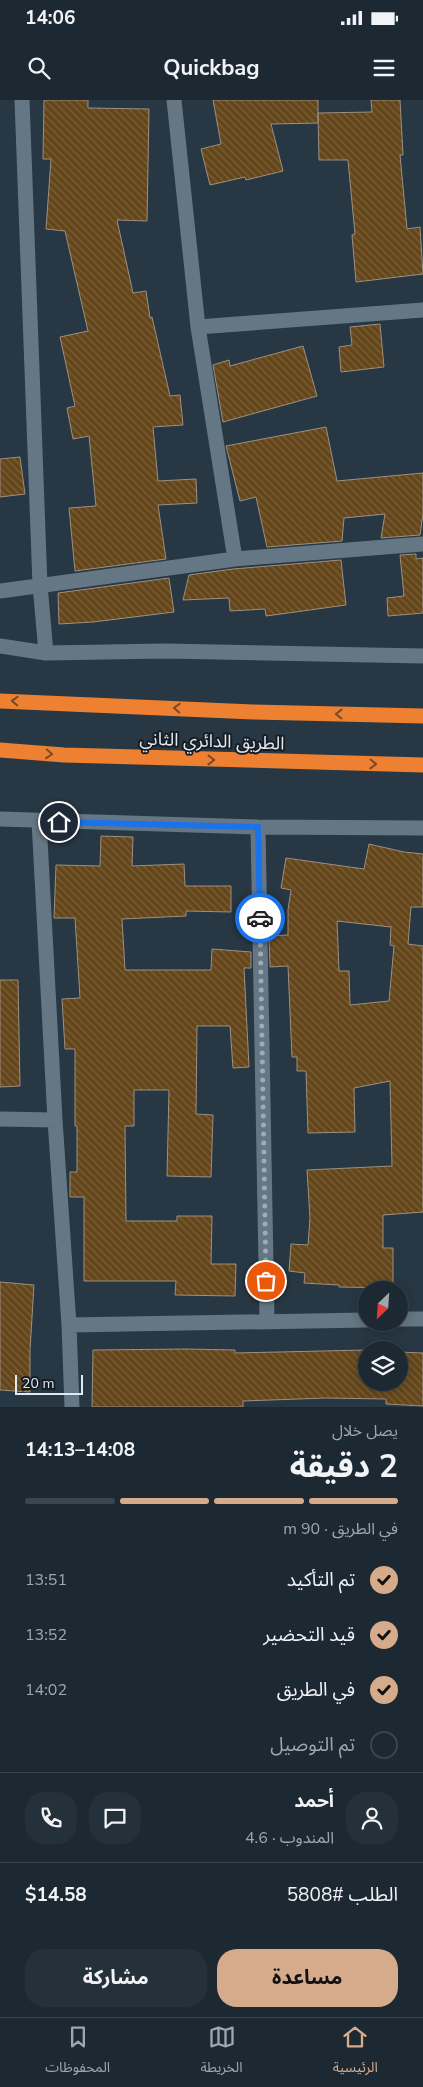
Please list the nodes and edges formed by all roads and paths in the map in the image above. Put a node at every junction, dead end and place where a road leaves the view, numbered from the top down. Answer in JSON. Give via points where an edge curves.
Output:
{"nodes":[{"id":1,"x":22,"y":100,"type":"edge"},
{"id":2,"x":174,"y":100,"type":"edge"},
{"id":3,"x":423,"y":310,"type":"edge"},
{"id":4,"x":198,"y":327,"type":"junction"},
{"id":5,"x":423,"y":544,"type":"edge"},
{"id":6,"x":234,"y":559,"type":"junction"},
{"id":7,"x":40,"y":584,"type":"junction"},
{"id":8,"x":0,"y":591,"type":"edge"},
{"id":9,"x":0,"y":646,"type":"edge"},
{"id":10,"x":46,"y":652,"type":"junction"},
{"id":11,"x":423,"y":656,"type":"edge"},
{"id":12,"x":0,"y":701,"type":"edge"},
{"id":13,"x":423,"y":716,"type":"edge"},
{"id":14,"x":0,"y":750,"type":"edge"},
{"id":15,"x":423,"y":765,"type":"edge"},
{"id":16,"x":0,"y":819,"type":"edge"},
{"id":17,"x":39,"y":821,"type":"junction"},
{"id":18,"x":258,"y":827,"type":"junction"},
{"id":19,"x":423,"y":828,"type":"edge"},
{"id":20,"x":0,"y":1119,"type":"edge"},
{"id":21,"x":54,"y":1120,"type":"junction"},
{"id":22,"x":408,"y":1319,"type":"edge"},
{"id":23,"x":423,"y":1319,"type":"edge"},
{"id":24,"x":267,"y":1320,"type":"junction"},
{"id":25,"x":358,"y":1320,"type":"edge"},
{"id":26,"x":69,"y":1325,"type":"junction"},
{"id":27,"x":72,"y":1407,"type":"edge"}],
"edges":[{"from":1,"to":7,"type":"street"},
{"from":2,"to":4,"type":"street"},
{"from":3,"to":4,"type":"street"},
{"from":4,"to":6,"type":"street"},
{"from":5,"to":6,"type":"street"},
{"from":6,"to":7,"type":"street"},
{"from":7,"to":8,"type":"street"},
{"from":7,"to":10,"type":"street"},
{"from":9,"to":10,"type":"street"},
{"from":10,"to":11,"type":"street"},
{"from":13,"to":12,"type":"highway","name":"الطريق الدائري الثاني","one_way":true},
{"from":14,"to":15,"type":"highway","name":"الطريق الدائري الثاني","one_way":true,"via":[[148,758]]},
{"from":16,"to":17,"type":"street"},
{"from":17,"to":18,"type":"street"},
{"from":17,"to":21,"type":"street"},
{"from":18,"to":19,"type":"street"},
{"from":18,"to":24,"type":"street"},
{"from":20,"to":21,"type":"street"},
{"from":21,"to":26,"type":"street"},
{"from":22,"to":23,"type":"street"},
{"from":24,"to":25,"type":"street"},
{"from":24,"to":26,"type":"street"},
{"from":26,"to":27,"type":"street"}]}
